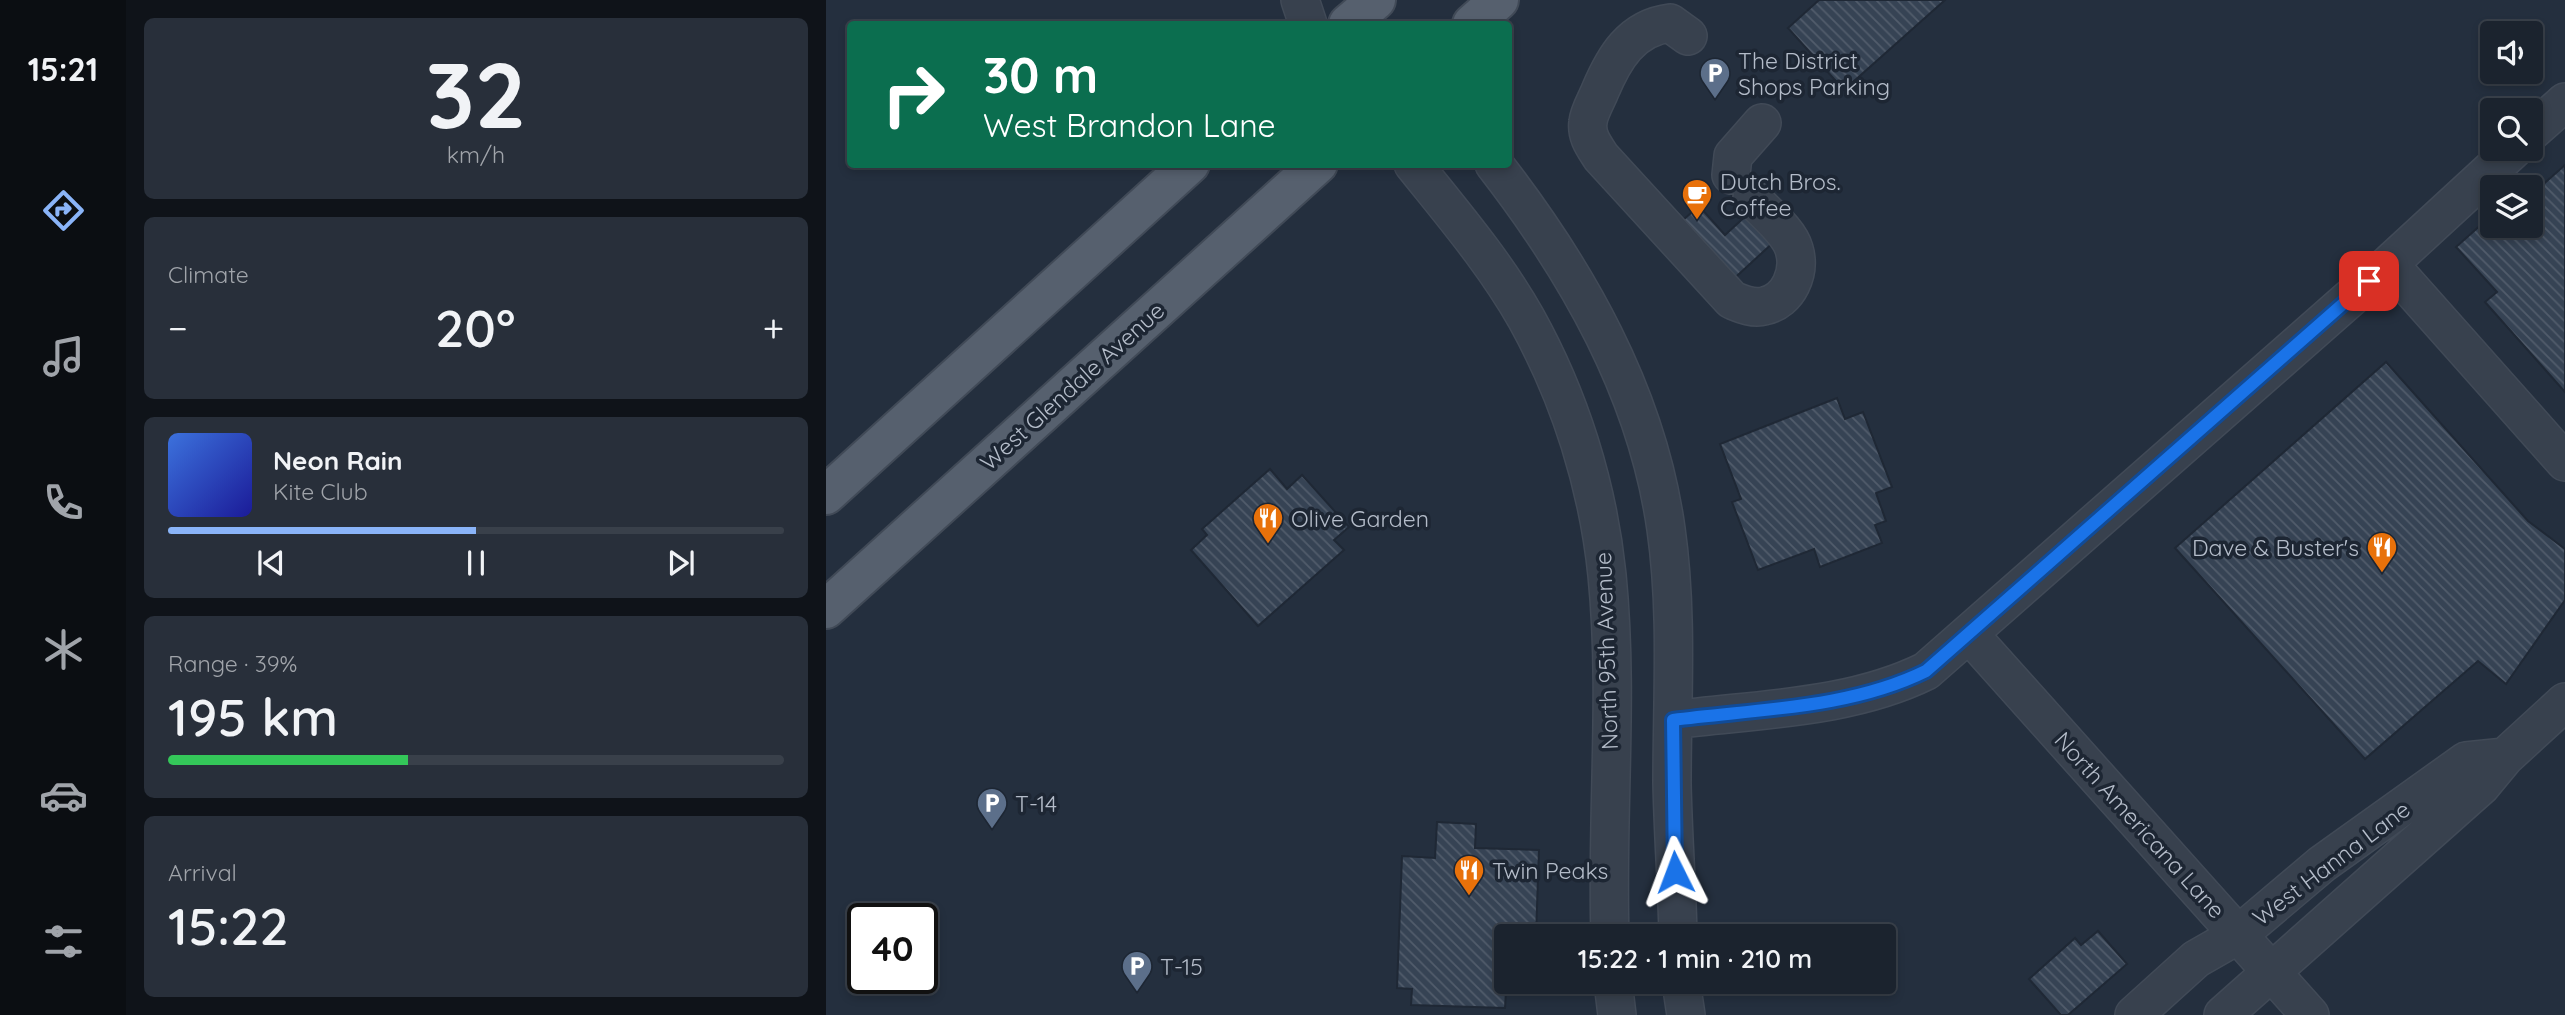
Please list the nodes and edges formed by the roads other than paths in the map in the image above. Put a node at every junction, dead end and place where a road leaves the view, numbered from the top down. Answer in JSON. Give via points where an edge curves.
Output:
{"nodes":[{"id":1,"x":1300,"y":0,"type":"edge"},
{"id":2,"x":1499,"y":0,"type":"edge"},
{"id":3,"x":1307,"y":21,"type":"edge"},
{"id":4,"x":1475,"y":21,"type":"edge"},
{"id":5,"x":1688,"y":36,"type":"dead end"},
{"id":6,"x":2565,"y":102,"type":"edge"},
{"id":7,"x":2543,"y":121,"type":"edge"},
{"id":8,"x":1762,"y":123,"type":"dead end"},
{"id":9,"x":2501,"y":161,"type":"edge"},
{"id":10,"x":1186,"y":168,"type":"edge"},
{"id":11,"x":1314,"y":168,"type":"edge"},
{"id":12,"x":1416,"y":168,"type":"edge"},
{"id":13,"x":1497,"y":168,"type":"edge"},
{"id":14,"x":2389,"y":264,"type":"junction"},
{"id":15,"x":2565,"y":463,"type":"edge"},
{"id":16,"x":826,"y":495,"type":"edge"},
{"id":17,"x":826,"y":609,"type":"edge"},
{"id":18,"x":1970,"y":635,"type":"junction"},
{"id":19,"x":2565,"y":702,"type":"edge"},
{"id":20,"x":1673,"y":720,"type":"junction"},
{"id":21,"x":2505,"y":757,"type":"junction"},
{"id":22,"x":1610,"y":924,"type":"edge"},
{"id":23,"x":1678,"y":924,"type":"edge"},
{"id":24,"x":2238,"y":935,"type":"junction"},
{"id":25,"x":2271,"y":971,"type":"junction"},
{"id":26,"x":1614,"y":994,"type":"edge"},
{"id":27,"x":1683,"y":994,"type":"edge"},
{"id":28,"x":1617,"y":1015,"type":"edge"},
{"id":29,"x":1686,"y":1015,"type":"edge"},
{"id":30,"x":2134,"y":1015,"type":"edge"},
{"id":31,"x":2223,"y":1015,"type":"edge"},
{"id":32,"x":2310,"y":1015,"type":"edge"}],
"edges":[{"from":1,"to":3,"type":"street"},
{"from":2,"to":4,"type":"main road"},
{"from":5,"to":8,"type":"street","via":[[1670,23],[1646,29],[1619,51],[1587,120],[1590,138],[1601,158],[1732,300],[1750,307],[1779,300],[1787,292],[1796,264],[1794,248],[1729,167]]},
{"from":6,"to":7,"type":"street"},
{"from":9,"to":14,"type":"street"},
{"from":10,"to":16,"type":"main road"},
{"from":11,"to":17,"type":"main road","name":"West Glendale Avenue"},
{"from":12,"to":22,"type":"street","name":"North 95th Avenue","via":[[1493,266],[1527,319],[1570,412],[1587,466],[1607,575],[1609,613]]},
{"from":13,"to":20,"type":"street","via":[[1569,270],[1598,323],[1644,435],[1668,551]]},
{"from":14,"to":15,"type":"street"},
{"from":14,"to":18,"type":"street"},
{"from":18,"to":20,"type":"street","via":[[1926,671],[1883,689]]},
{"from":18,"to":24,"type":"street","name":"North Americana Lane"},
{"from":19,"to":21,"type":"street","name":"West Hanna Lane"},
{"from":20,"to":23,"type":"street"},
{"from":21,"to":24,"type":"street","name":"West Hanna Lane","via":[[2466,761],[2322,864]]},
{"from":21,"to":25,"type":"street","name":"West Hanna Lane","via":[[2481,786]]},
{"from":24,"to":25,"type":"street","name":"North Americana Lane"},
{"from":24,"to":30,"type":"street","name":"West Hanna Lane","via":[[2196,959]]},
{"from":25,"to":31,"type":"street","name":"West Hanna Lane"},
{"from":25,"to":32,"type":"street","name":"North Americana Lane"},
{"from":26,"to":28,"type":"street"},
{"from":27,"to":29,"type":"street"}]}
